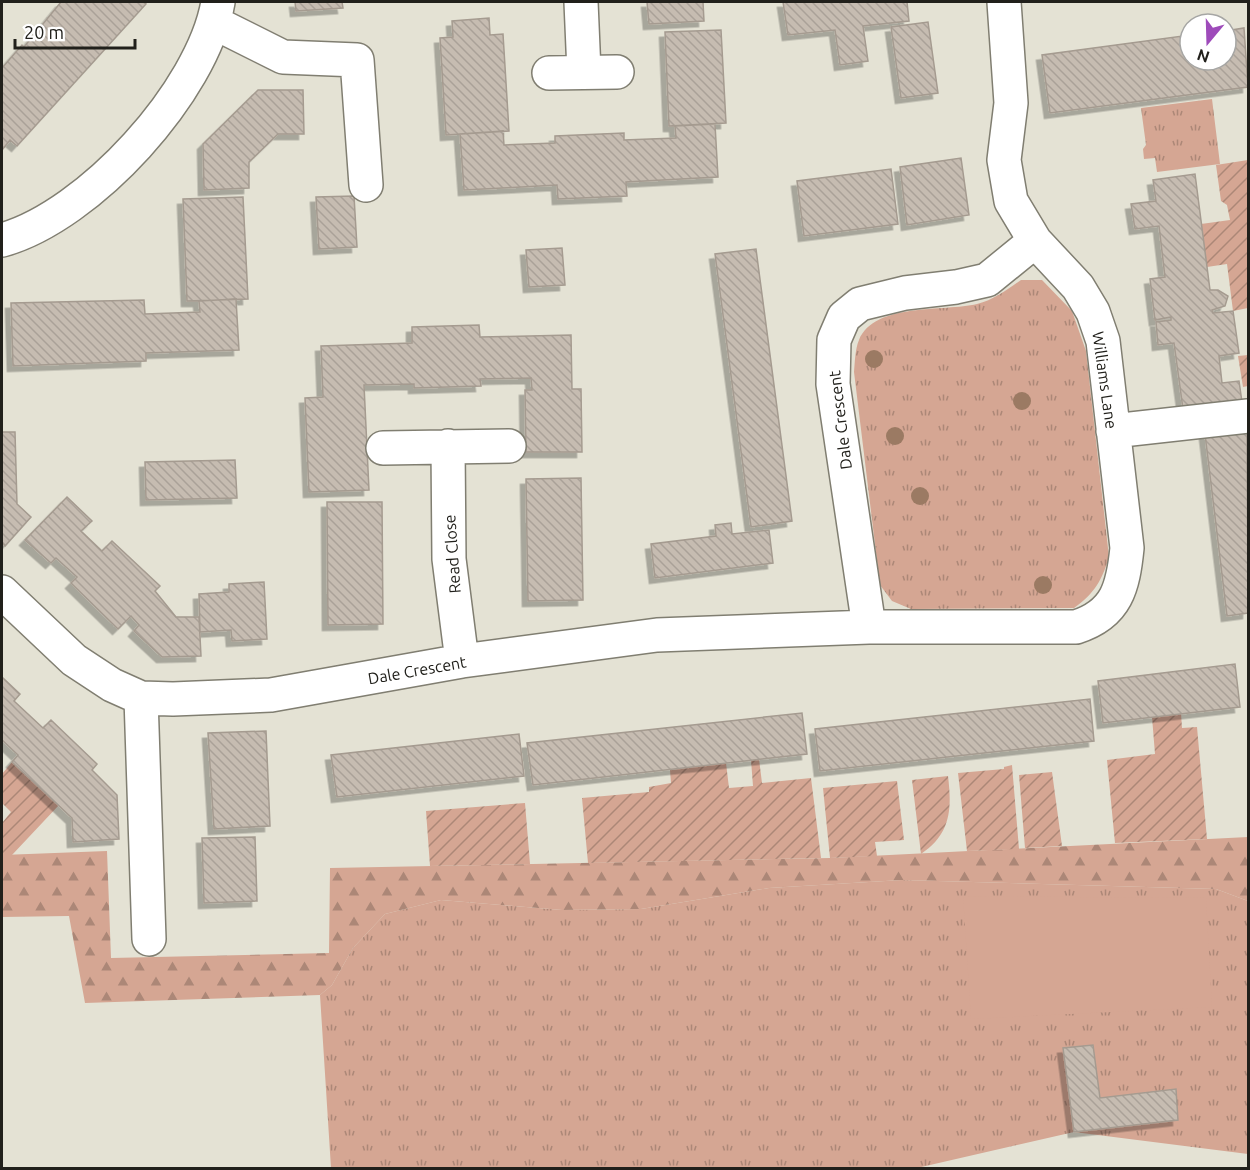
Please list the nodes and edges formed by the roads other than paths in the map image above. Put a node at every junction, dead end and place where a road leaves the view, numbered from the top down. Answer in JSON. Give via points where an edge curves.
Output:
{"nodes":[{"id":1,"x":581,"y":2,"type":"edge"},
{"id":2,"x":1009,"y":2,"type":"edge"},
{"id":3,"x":217,"y":12,"type":"edge"},
{"id":4,"x":584,"y":72,"type":"junction"},
{"id":5,"x":617,"y":72,"type":"dead end"},
{"id":6,"x":549,"y":73,"type":"dead end"},
{"id":7,"x":366,"y":185,"type":"dead end"},
{"id":8,"x":2,"y":240,"type":"edge"},
{"id":9,"x":1035,"y":241,"type":"junction"},
{"id":10,"x":1248,"y":416,"type":"edge"},
{"id":11,"x":1113,"y":431,"type":"junction"},
{"id":12,"x":448,"y":446,"type":"junction"},
{"id":13,"x":509,"y":446,"type":"dead end"},
{"id":14,"x":383,"y":448,"type":"dead end"},
{"id":15,"x":2,"y":592,"type":"edge"},
{"id":16,"x":1111,"y":603,"type":"joint"},
{"id":17,"x":868,"y":627,"type":"junction"},
{"id":18,"x":462,"y":661,"type":"junction"},
{"id":19,"x":141,"y":698,"type":"junction"},
{"id":20,"x":149,"y":939,"type":"dead end"}],
"edges":[{"from":1,"to":4,"type":"street"},
{"from":2,"to":9,"type":"street","name":"Williams Lane","via":[[1011,103],[1004,160],[1011,201]]},
{"from":3,"to":7,"type":"street","via":[[283,57],[357,60]]},
{"from":3,"to":8,"type":"street","via":[[189,76],[123,160],[71,205],[27,233]]},
{"from":4,"to":5,"type":"street"},
{"from":4,"to":6,"type":"street"},
{"from":9,"to":11,"type":"street","name":"Williams Lane","via":[[1078,287],[1093,312],[1103,341]]},
{"from":9,"to":17,"type":"street","name":"Dale Crescent","via":[[987,280],[860,304],[840,324],[834,340],[833,384]]},
{"from":10,"to":11,"type":"street"},
{"from":11,"to":16,"type":"street","name":"Williams Lane","via":[[1127,548],[1124,580]]},
{"from":12,"to":13,"type":"street"},
{"from":12,"to":14,"type":"street"},
{"from":12,"to":18,"type":"street","name":"Read Close","via":[[449,559]]},
{"from":15,"to":19,"type":"street","name":"Dale Crescent","via":[[74,660]]},
{"from":16,"to":17,"type":"street","name":"Dale Crescent","via":[[1096,620],[1076,627]]},
{"from":17,"to":18,"type":"street","name":"Dale Crescent","via":[[657,635]]},
{"from":18,"to":19,"type":"street","name":"Dale Crescent","via":[[272,696]]},
{"from":19,"to":20,"type":"street"}]}
